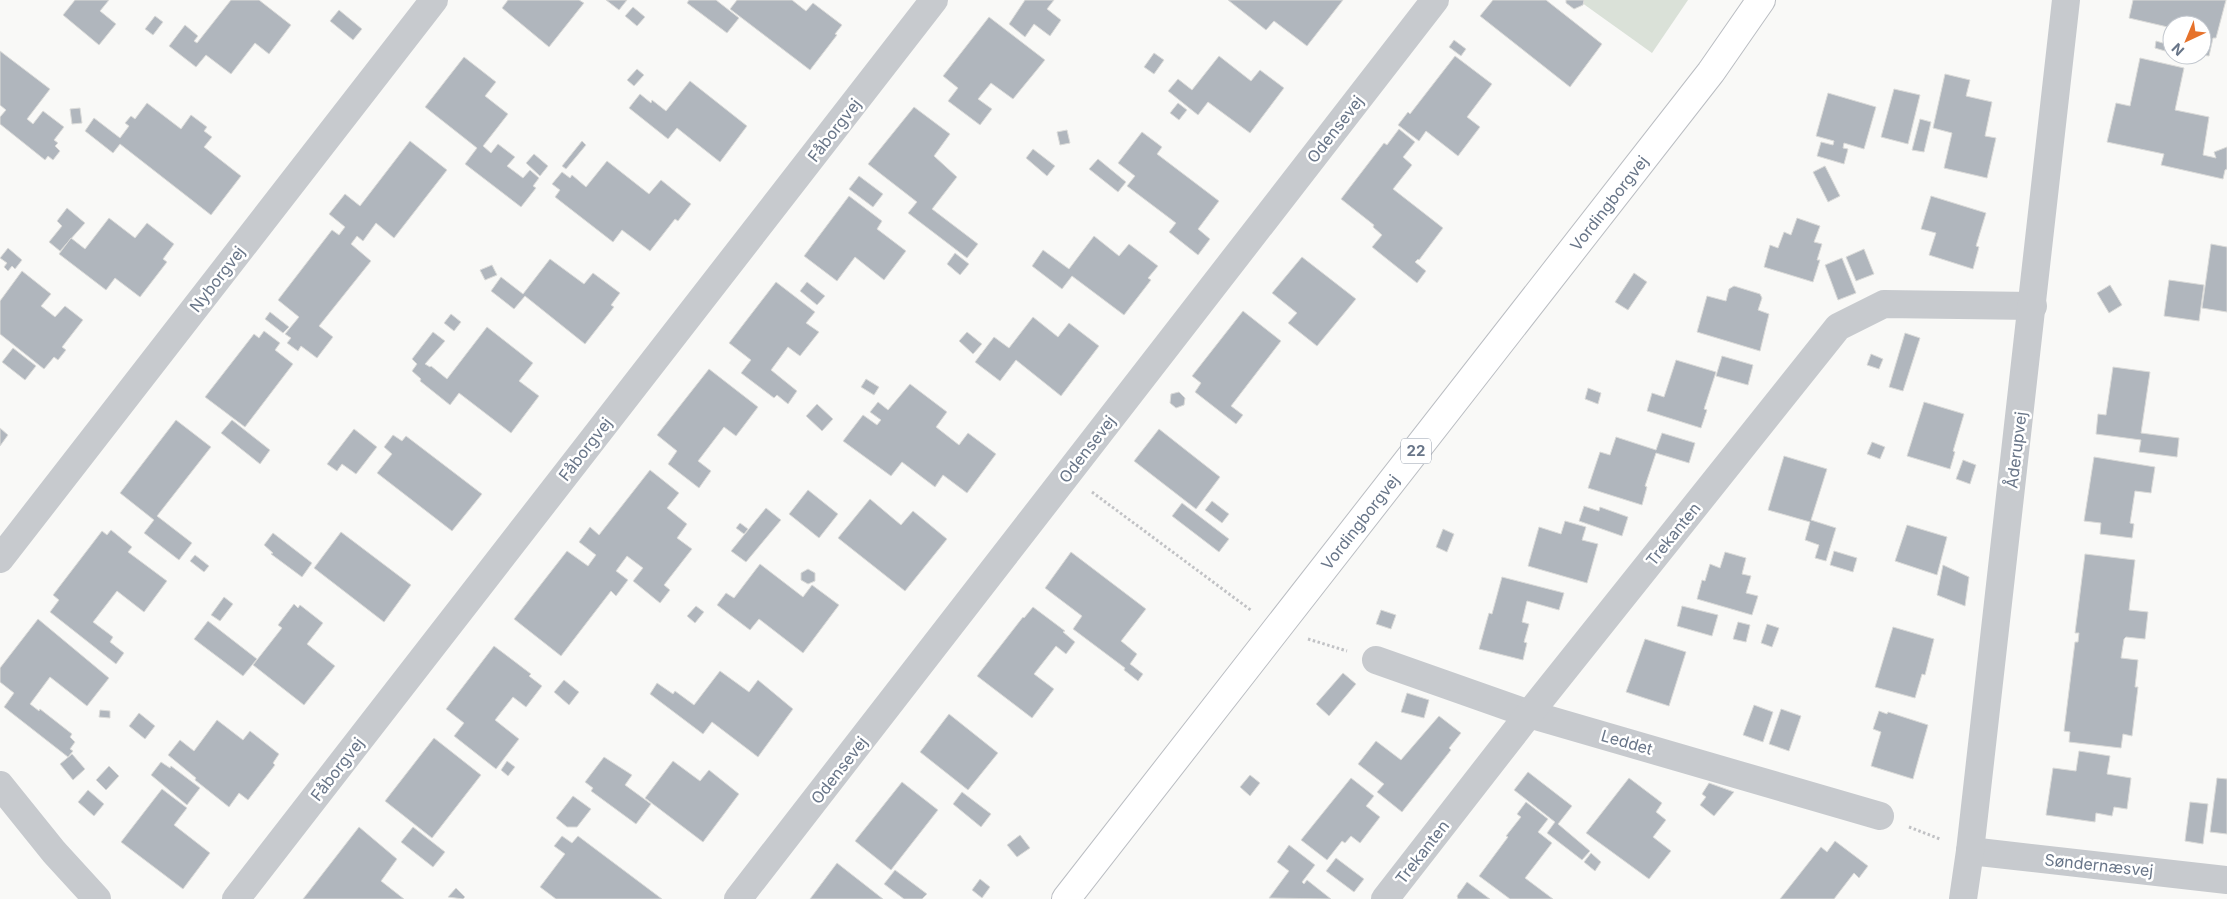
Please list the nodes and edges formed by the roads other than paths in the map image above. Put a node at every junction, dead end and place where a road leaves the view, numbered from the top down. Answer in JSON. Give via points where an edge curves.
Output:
{"nodes":[{"id":1,"x":434,"y":0,"type":"edge"},
{"id":2,"x":934,"y":0,"type":"edge"},
{"id":3,"x":1435,"y":0,"type":"edge"},
{"id":4,"x":1760,"y":0,"type":"edge"},
{"id":5,"x":2066,"y":0,"type":"edge"},
{"id":6,"x":2033,"y":306,"type":"junction"},
{"id":7,"x":0,"y":558,"type":"edge"},
{"id":8,"x":1376,"y":660,"type":"road end"},
{"id":9,"x":1529,"y":714,"type":"junction"},
{"id":10,"x":0,"y":786,"type":"edge"},
{"id":11,"x":1880,"y":816,"type":"road end"},
{"id":12,"x":1970,"y":851,"type":"junction"},
{"id":13,"x":2227,"y":880,"type":"edge"},
{"id":14,"x":97,"y":899,"type":"edge"},
{"id":15,"x":236,"y":899,"type":"edge"},
{"id":16,"x":738,"y":899,"type":"edge"},
{"id":17,"x":1066,"y":899,"type":"edge"},
{"id":18,"x":1385,"y":899,"type":"edge"},
{"id":19,"x":1962,"y":899,"type":"edge"}],
"edges":[{"from":1,"to":7,"type":"street","name":"Nyborgvej"},
{"from":2,"to":15,"type":"street","name":"Fåborgvej"},
{"from":3,"to":16,"type":"street","name":"Odensevej"},
{"from":4,"to":17,"type":"main road","name":"Vordingborgvej","number":"22","via":[[1712,72]]},
{"from":5,"to":6,"type":"street","name":"Åderupvej"},
{"from":6,"to":9,"type":"street","name":"Trekanten","via":[[1884,304],[1838,327]]},
{"from":6,"to":12,"type":"street","name":"Åderupvej"},
{"from":8,"to":9,"type":"street","name":"Leddet"},
{"from":9,"to":11,"type":"street","name":"Leddet"},
{"from":9,"to":18,"type":"street","name":"Trekanten"},
{"from":10,"to":14,"type":"street"},
{"from":12,"to":13,"type":"street","name":"Søndernæsvej"},
{"from":12,"to":19,"type":"street","name":"Åderupvej"}]}
